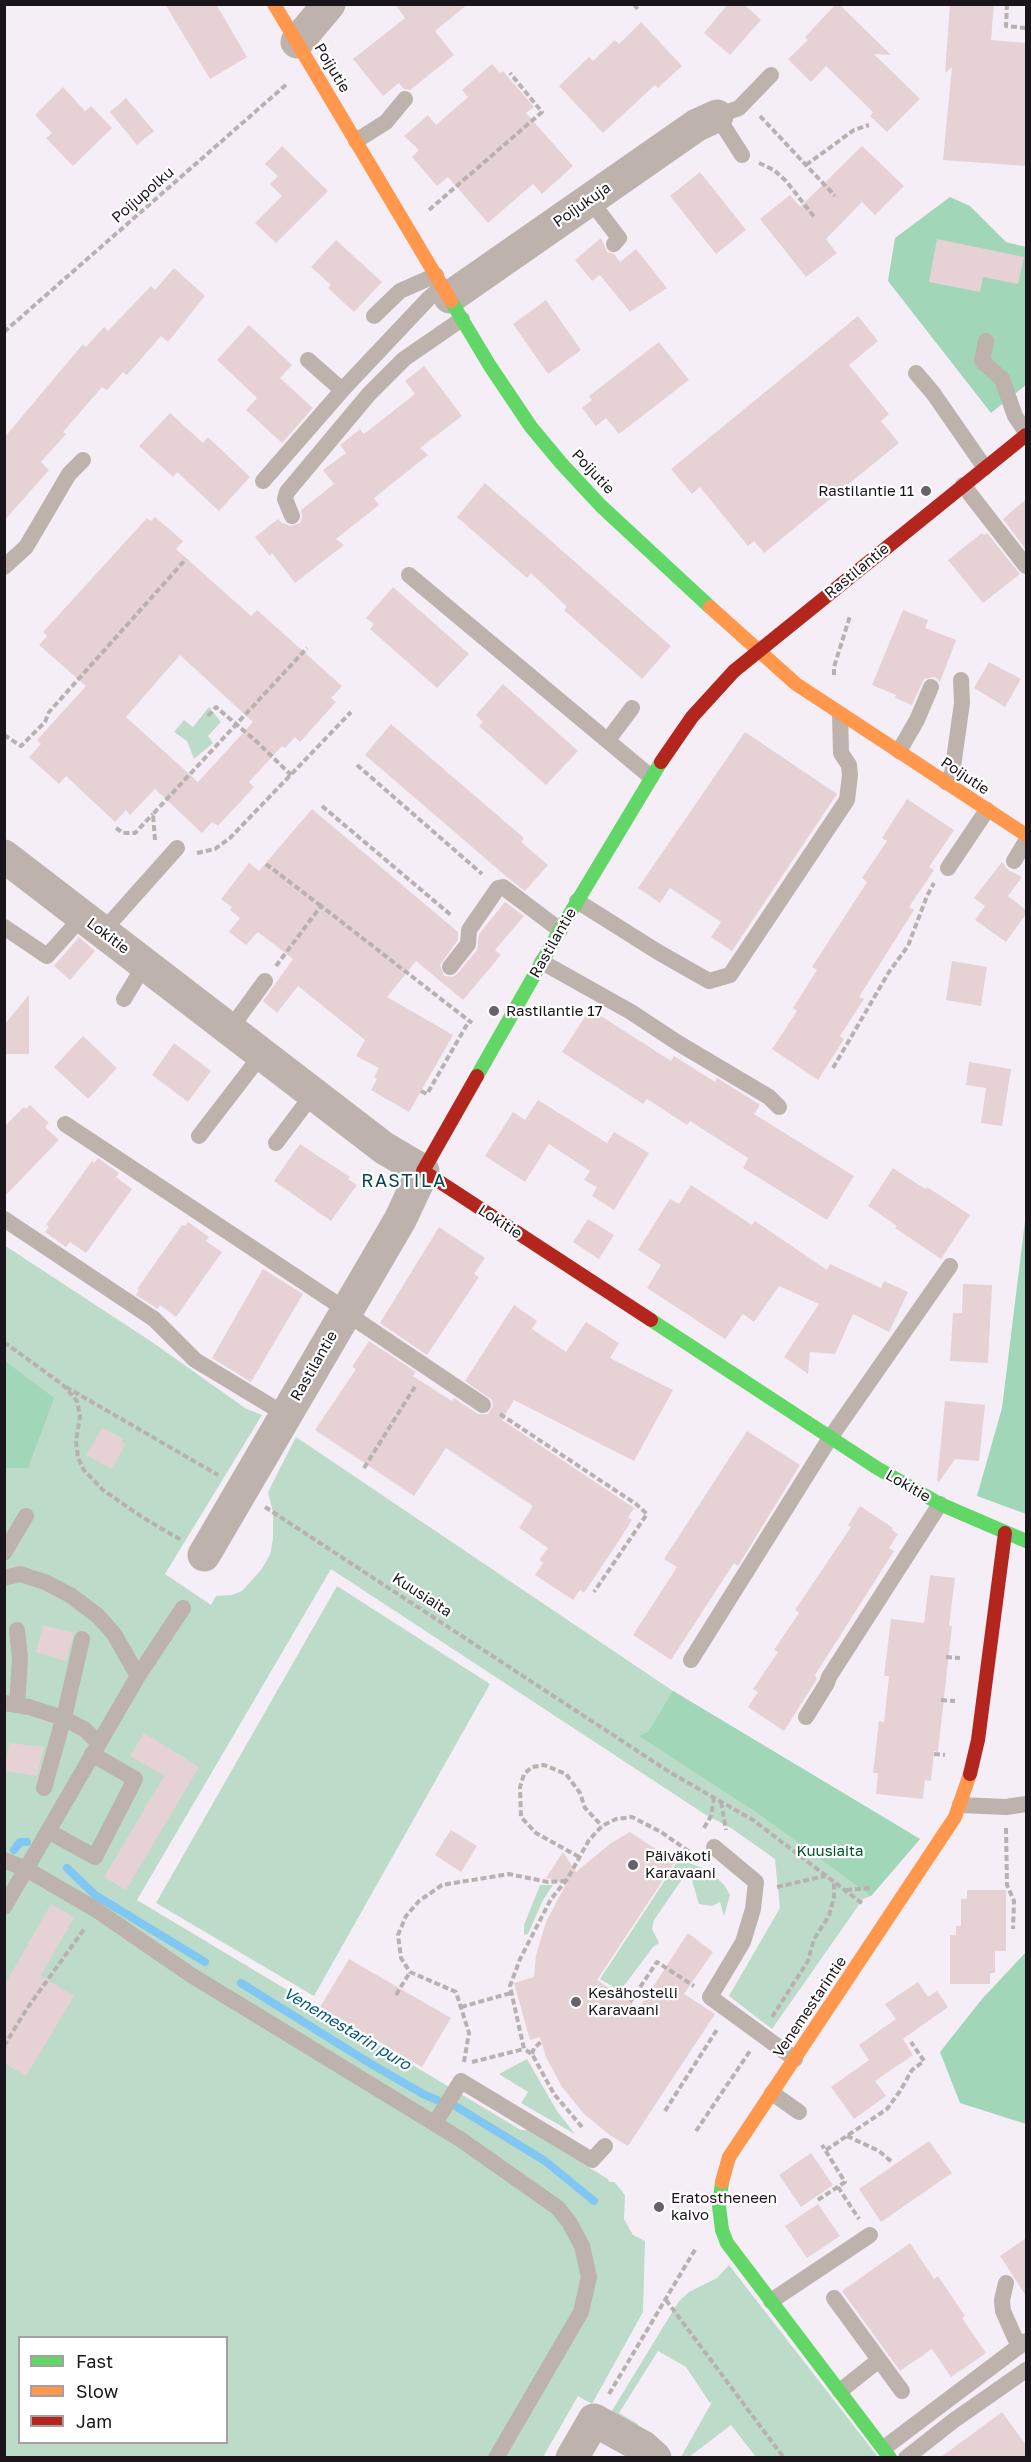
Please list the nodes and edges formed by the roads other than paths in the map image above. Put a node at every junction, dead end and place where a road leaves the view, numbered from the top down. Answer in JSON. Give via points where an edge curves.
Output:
{"nodes":[{"id":1,"x":274,"y":4,"type":"edge"},
{"id":2,"x":329,"y":4,"type":"edge"},
{"id":3,"x":297,"y":42,"type":"junction"},
{"id":4,"x":771,"y":75,"type":"dead end"},
{"id":5,"x":405,"y":99,"type":"dead end"},
{"id":6,"x":717,"y":116,"type":"junction"},
{"id":7,"x":356,"y":141,"type":"junction"},
{"id":8,"x":742,"y":155,"type":"road end"},
{"id":9,"x":590,"y":200,"type":"junction"},
{"id":10,"x":614,"y":244,"type":"dead end"},
{"id":11,"x":448,"y":294,"type":"junction"},
{"id":12,"x":374,"y":316,"type":"dead end"},
{"id":13,"x":986,"y":341,"type":"dead end"},
{"id":14,"x":308,"y":360,"type":"dead end"},
{"id":15,"x":916,"y":373,"type":"dead end"},
{"id":16,"x":342,"y":390,"type":"junction"},
{"id":17,"x":1026,"y":433,"type":"edge"},
{"id":18,"x":83,"y":460,"type":"dead end"},
{"id":19,"x":985,"y":468,"type":"junction"},
{"id":20,"x":263,"y":481,"type":"dead end"},
{"id":21,"x":963,"y":485,"type":"junction"},
{"id":22,"x":292,"y":516,"type":"dead end"},
{"id":23,"x":1026,"y":566,"type":"edge"},
{"id":24,"x":4,"y":567,"type":"edge"},
{"id":25,"x":409,"y":575,"type":"dead end"},
{"id":26,"x":758,"y":651,"type":"junction"},
{"id":27,"x":961,"y":680,"type":"dead end"},
{"id":28,"x":931,"y":687,"type":"dead end"},
{"id":29,"x":632,"y":708,"type":"dead end"},
{"id":30,"x":840,"y":714,"type":"junction"},
{"id":31,"x":608,"y":740,"type":"junction"},
{"id":32,"x":899,"y":751,"type":"junction"},
{"id":33,"x":651,"y":777,"type":"junction"},
{"id":34,"x":946,"y":782,"type":"junction"},
{"id":35,"x":987,"y":810,"type":"junction"},
{"id":36,"x":1026,"y":835,"type":"edge"},
{"id":37,"x":1026,"y":841,"type":"edge"},
{"id":38,"x":173,"y":852,"type":"road end"},
{"id":39,"x":4,"y":856,"type":"edge"},
{"id":40,"x":1014,"y":861,"type":"dead end"},
{"id":41,"x":948,"y":868,"type":"road end"},
{"id":42,"x":578,"y":902,"type":"junction"},
{"id":43,"x":93,"y":924,"type":"junction"},
{"id":44,"x":4,"y":927,"type":"edge"},
{"id":45,"x":560,"y":930,"type":"junction"},
{"id":46,"x":542,"y":962,"type":"junction"},
{"id":47,"x":145,"y":964,"type":"junction"},
{"id":48,"x":450,"y":967,"type":"dead end"},
{"id":49,"x":265,"y":981,"type":"road end"},
{"id":50,"x":124,"y":999,"type":"dead end"},
{"id":51,"x":230,"y":1029,"type":"junction"},
{"id":52,"x":262,"y":1054,"type":"junction"},
{"id":53,"x":313,"y":1094,"type":"junction"},
{"id":54,"x":779,"y":1107,"type":"dead end"},
{"id":55,"x":65,"y":1124,"type":"dead end"},
{"id":56,"x":199,"y":1136,"type":"dead end"},
{"id":57,"x":276,"y":1143,"type":"dead end"},
{"id":58,"x":423,"y":1171,"type":"junction"},
{"id":59,"x":4,"y":1219,"type":"edge"},
{"id":60,"x":950,"y":1266,"type":"dead end"},
{"id":61,"x":346,"y":1312,"type":"junction"},
{"id":62,"x":483,"y":1406,"type":"road end"},
{"id":63,"x":286,"y":1415,"type":"junction"},
{"id":64,"x":830,"y":1438,"type":"junction"},
{"id":65,"x":940,"y":1504,"type":"junction"},
{"id":66,"x":26,"y":1516,"type":"dead end"},
{"id":67,"x":1005,"y":1533,"type":"junction"},
{"id":68,"x":1026,"y":1541,"type":"edge"},
{"id":69,"x":4,"y":1553,"type":"edge"},
{"id":70,"x":204,"y":1555,"type":"road end"},
{"id":71,"x":4,"y":1578,"type":"edge"},
{"id":72,"x":183,"y":1608,"type":"dead end"},
{"id":73,"x":17,"y":1630,"type":"dead end"},
{"id":74,"x":82,"y":1639,"type":"dead end"},
{"id":75,"x":691,"y":1660,"type":"dead end"},
{"id":76,"x":138,"y":1676,"type":"junction"},
{"id":77,"x":11,"y":1704,"type":"edge"},
{"id":78,"x":806,"y":1717,"type":"dead end"},
{"id":79,"x":63,"y":1718,"type":"junction"},
{"id":80,"x":95,"y":1749,"type":"junction"},
{"id":81,"x":44,"y":1788,"type":"dead end"},
{"id":82,"x":1026,"y":1804,"type":"edge"},
{"id":83,"x":960,"y":1805,"type":"junction"},
{"id":84,"x":48,"y":1831,"type":"junction"},
{"id":85,"x":714,"y":1847,"type":"dead end"},
{"id":86,"x":4,"y":1860,"type":"edge"},
{"id":87,"x":27,"y":1869,"type":"junction"},
{"id":88,"x":4,"y":1907,"type":"edge"},
{"id":89,"x":795,"y":2059,"type":"junction"},
{"id":90,"x":772,"y":2092,"type":"junction"},
{"id":91,"x":800,"y":2112,"type":"dead end"},
{"id":92,"x":435,"y":2123,"type":"junction"},
{"id":93,"x":605,"y":2146,"type":"road end"},
{"id":94,"x":870,"y":2235,"type":"road end"},
{"id":95,"x":1006,"y":2283,"type":"dead end"},
{"id":96,"x":834,"y":2298,"type":"dead end"},
{"id":97,"x":771,"y":2301,"type":"junction"},
{"id":98,"x":1023,"y":2344,"type":"edge"},
{"id":99,"x":879,"y":2360,"type":"junction"},
{"id":100,"x":1026,"y":2370,"type":"edge"},
{"id":101,"x":840,"y":2391,"type":"junction"},
{"id":102,"x":902,"y":2391,"type":"dead end"},
{"id":103,"x":649,"y":2452,"type":"edge"},
{"id":104,"x":887,"y":2453,"type":"edge"},
{"id":105,"x":496,"y":2457,"type":"edge"},
{"id":106,"x":572,"y":2457,"type":"edge"},
{"id":107,"x":906,"y":2457,"type":"edge"}],
"edges":[{"from":1,"to":3,"type":"street","name":"Poijutie"},
{"from":2,"to":3,"type":"street"},
{"from":3,"to":7,"type":"street","name":"Poijutie"},
{"from":4,"to":6,"type":"lane","via":[[739,108]]},
{"from":5,"to":7,"type":"lane","via":[[386,122]]},
{"from":6,"to":8,"type":"lane"},
{"from":6,"to":9,"type":"street","name":"Poijukuja"},
{"from":7,"to":11,"type":"street","name":"Poijutie"},
{"from":9,"to":10,"type":"lane","via":[[619,238]]},
{"from":9,"to":11,"type":"street","name":"Poijukuja"},
{"from":11,"to":12,"type":"lane","via":[[400,291]]},
{"from":11,"to":16,"type":"lane","via":[[429,298]]},
{"from":11,"to":22,"type":"lane","via":[[404,359],[286,492]]},
{"from":11,"to":26,"type":"street","name":"Poijutie","via":[[501,384],[561,463],[601,506]]},
{"from":13,"to":17,"type":"lane","via":[[982,361],[1002,379],[1015,416]]},
{"from":14,"to":16,"type":"lane"},
{"from":15,"to":19,"type":"lane"},
{"from":16,"to":20,"type":"lane"},
{"from":17,"to":19,"type":"street","name":"Rastilantie"},
{"from":18,"to":24,"type":"lane","via":[[69,474],[26,547]]},
{"from":19,"to":21,"type":"street","name":"Rastilantie"},
{"from":21,"to":23,"type":"lane"},
{"from":21,"to":26,"type":"street","name":"Rastilantie"},
{"from":25,"to":31,"type":"lane"},
{"from":26,"to":30,"type":"street","name":"Poijutie","via":[[796,684]]},
{"from":26,"to":33,"type":"street","name":"Rastilantie","via":[[692,717]]},
{"from":27,"to":34,"type":"lane","via":[[962,703],[952,774]]},
{"from":28,"to":32,"type":"lane"},
{"from":29,"to":31,"type":"lane"},
{"from":30,"to":32,"type":"street","name":"Poijutie"},
{"from":30,"to":42,"type":"lane","via":[[841,753],[850,775],[847,800],[730,975],[709,981]]},
{"from":31,"to":33,"type":"lane"},
{"from":32,"to":34,"type":"street","name":"Poijutie"},
{"from":33,"to":42,"type":"street","name":"Rastilantie"},
{"from":34,"to":35,"type":"street","name":"Poijutie"},
{"from":35,"to":36,"type":"street","name":"Poijutie"},
{"from":35,"to":41,"type":"lane"},
{"from":37,"to":40,"type":"lane"},
{"from":38,"to":43,"type":"lane"},
{"from":39,"to":43,"type":"street","name":"Lokitie"},
{"from":42,"to":45,"type":"street","name":"Rastilantie"},
{"from":43,"to":44,"type":"lane","via":[[47,956]]},
{"from":43,"to":47,"type":"street","name":"Lokitie"},
{"from":45,"to":46,"type":"street","name":"Rastilantie"},
{"from":45,"to":48,"type":"lane","via":[[503,886],[469,930],[468,944]]},
{"from":46,"to":54,"type":"lane","via":[[631,1012],[769,1097]]},
{"from":46,"to":58,"type":"street","name":"Rastilantie"},
{"from":47,"to":50,"type":"lane"},
{"from":47,"to":51,"type":"street","name":"Lokitie"},
{"from":49,"to":51,"type":"lane"},
{"from":51,"to":52,"type":"street","name":"Lokitie"},
{"from":52,"to":53,"type":"street","name":"Lokitie"},
{"from":52,"to":56,"type":"lane"},
{"from":53,"to":57,"type":"lane"},
{"from":53,"to":58,"type":"street","name":"Lokitie","via":[[384,1148]]},
{"from":55,"to":61,"type":"lane"},
{"from":58,"to":61,"type":"street","name":"Rastilantie","via":[[400,1220]]},
{"from":58,"to":64,"type":"street","name":"Lokitie"},
{"from":59,"to":63,"type":"lane","via":[[154,1319],[195,1360]]},
{"from":60,"to":64,"type":"lane"},
{"from":61,"to":62,"type":"lane"},
{"from":61,"to":63,"type":"street","name":"Rastilantie"},
{"from":63,"to":70,"type":"street","name":"Rastilantie","via":[[230,1484]]},
{"from":64,"to":65,"type":"street","name":"Lokitie"},
{"from":64,"to":75,"type":"lane"},
{"from":65,"to":67,"type":"street","name":"Lokitie"},
{"from":65,"to":78,"type":"lane"},
{"from":66,"to":69,"type":"lane"},
{"from":67,"to":68,"type":"street","name":"Lokitie"},
{"from":67,"to":83,"type":"street","name":"Venemestarintie","via":[[978,1740]]},
{"from":71,"to":76,"type":"lane","via":[[20,1574],[45,1582],[88,1609],[114,1634]]},
{"from":72,"to":76,"type":"lane"},
{"from":73,"to":77,"type":"lane","via":[[20,1658]]},
{"from":74,"to":79,"type":"lane"},
{"from":76,"to":80,"type":"lane"},
{"from":77,"to":79,"type":"lane"},
{"from":79,"to":80,"type":"lane","via":[[84,1729]]},
{"from":79,"to":81,"type":"lane"},
{"from":80,"to":84,"type":"lane"},
{"from":80,"to":84,"type":"lane","via":[[135,1779],[95,1857]]},
{"from":82,"to":83,"type":"lane"},
{"from":83,"to":89,"type":"street","name":"Venemestarintie","via":[[939,1844]]},
{"from":84,"to":87,"type":"lane"},
{"from":85,"to":89,"type":"lane","via":[[756,1882],[743,1942],[710,1997]]},
{"from":86,"to":87,"type":"lane"},
{"from":87,"to":88,"type":"lane"},
{"from":87,"to":92,"type":"lane","via":[[191,1975]]},
{"from":89,"to":90,"type":"street","name":"Venemestarintie"},
{"from":90,"to":91,"type":"lane"},
{"from":90,"to":97,"type":"street","name":"Venemestarintie","via":[[729,2157],[719,2206],[727,2243]]},
{"from":92,"to":93,"type":"lane","via":[[461,2081],[592,2160]]},
{"from":92,"to":105,"type":"lane","via":[[558,2208],[582,2246],[589,2277],[581,2312]]},
{"from":94,"to":97,"type":"lane"},
{"from":95,"to":98,"type":"lane","via":[[1003,2311]]},
{"from":96,"to":99,"type":"lane"},
{"from":97,"to":101,"type":"street","name":"Venemestarintie"},
{"from":98,"to":104,"type":"lane"},
{"from":99,"to":101,"type":"lane"},
{"from":99,"to":102,"type":"lane"},
{"from":100,"to":107,"type":"lane"},
{"from":101,"to":104,"type":"street","name":"Venemestarintie"},
{"from":103,"to":106,"type":"street","via":[[594,2420]]}]}
